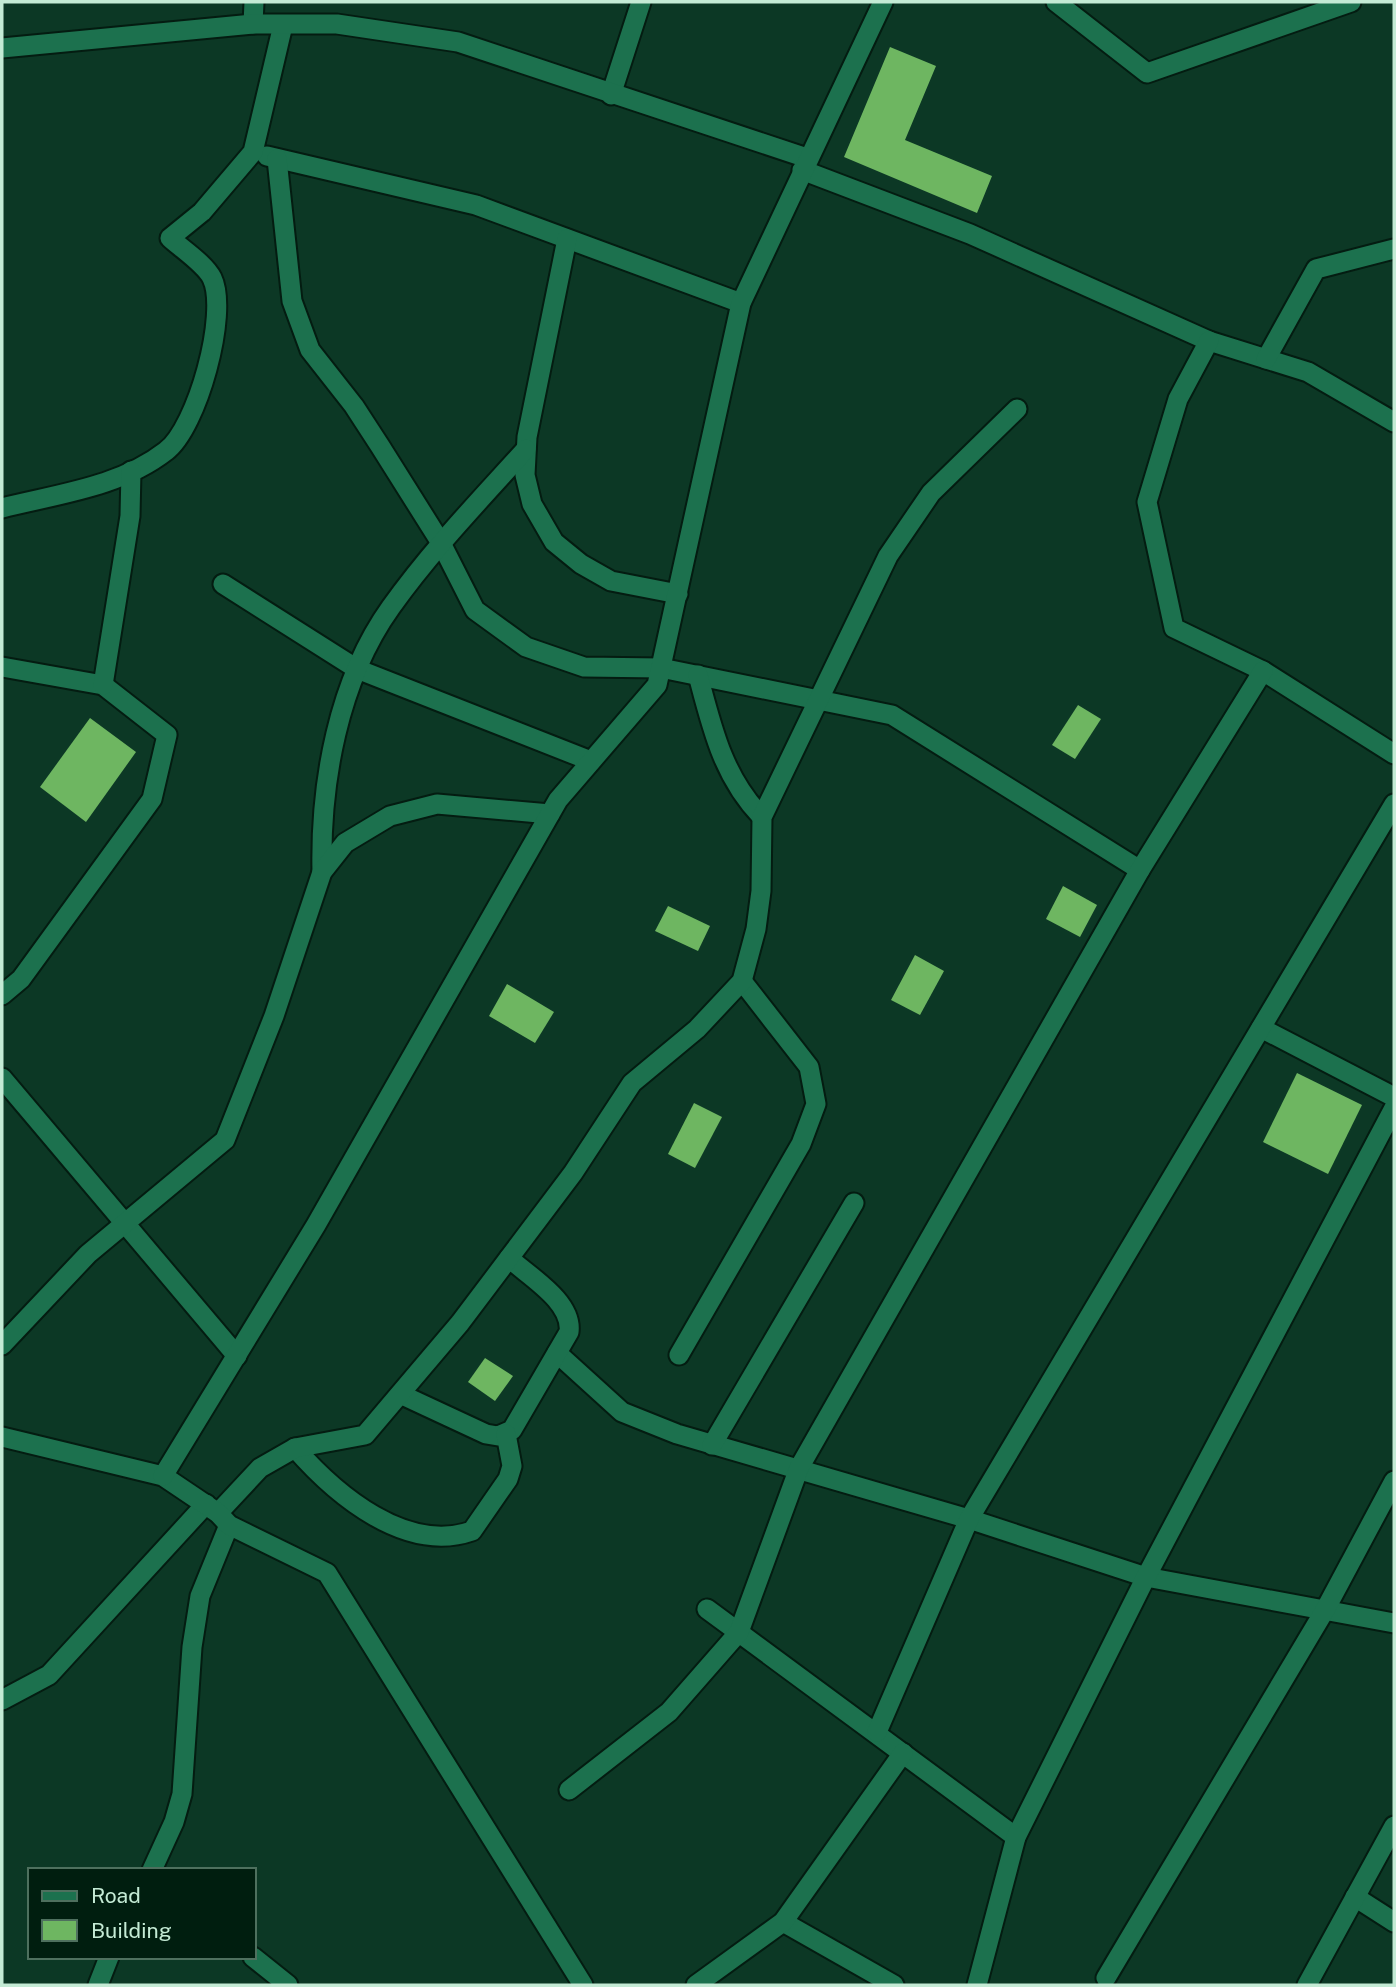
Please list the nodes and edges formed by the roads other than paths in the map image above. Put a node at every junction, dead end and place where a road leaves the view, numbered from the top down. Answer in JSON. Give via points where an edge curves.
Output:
{"nodes":[{"id":1,"x":254,"y":2,"type":"edge"},
{"id":2,"x":641,"y":2,"type":"edge"},
{"id":3,"x":883,"y":2,"type":"edge"},
{"id":4,"x":1056,"y":2,"type":"edge"},
{"id":5,"x":1351,"y":2,"type":"edge"},
{"id":6,"x":253,"y":24,"type":"junction"},
{"id":7,"x":283,"y":25,"type":"junction"},
{"id":8,"x":2,"y":48,"type":"edge"},
{"id":9,"x":611,"y":95,"type":"junction"},
{"id":10,"x":253,"y":152,"type":"junction"},
{"id":11,"x":277,"y":159,"type":"junction"},
{"id":12,"x":805,"y":164,"type":"junction"},
{"id":13,"x":567,"y":239,"type":"junction"},
{"id":14,"x":1394,"y":249,"type":"edge"},
{"id":15,"x":741,"y":303,"type":"junction"},
{"id":16,"x":1209,"y":341,"type":"junction"},
{"id":17,"x":1266,"y":359,"type":"junction"},
{"id":18,"x":1017,"y":409,"type":"dead end"},
{"id":19,"x":1394,"y":422,"type":"edge"},
{"id":20,"x":526,"y":449,"type":"junction"},
{"id":21,"x":131,"y":471,"type":"junction"},
{"id":22,"x":2,"y":508,"type":"edge"},
{"id":23,"x":441,"y":543,"type":"junction"},
{"id":24,"x":223,"y":584,"type":"dead end"},
{"id":25,"x":678,"y":594,"type":"junction"},
{"id":26,"x":2,"y":667,"type":"edge"},
{"id":27,"x":661,"y":668,"type":"junction"},
{"id":28,"x":357,"y":669,"type":"junction"},
{"id":29,"x":1263,"y":671,"type":"junction"},
{"id":30,"x":698,"y":675,"type":"junction"},
{"id":31,"x":103,"y":685,"type":"junction"},
{"id":32,"x":819,"y":699,"type":"junction"},
{"id":33,"x":1394,"y":754,"type":"edge"},
{"id":34,"x":591,"y":761,"type":"junction"},
{"id":35,"x":1394,"y":804,"type":"edge"},
{"id":36,"x":550,"y":814,"type":"junction"},
{"id":37,"x":762,"y":817,"type":"junction"},
{"id":38,"x":1140,"y":870,"type":"junction"},
{"id":39,"x":322,"y":872,"type":"junction"},
{"id":40,"x":742,"y":981,"type":"junction"},
{"id":41,"x":2,"y":995,"type":"edge"},
{"id":42,"x":1261,"y":1028,"type":"junction"},
{"id":43,"x":2,"y":1078,"type":"edge"},
{"id":44,"x":1394,"y":1097,"type":"edge"},
{"id":45,"x":1394,"y":1108,"type":"edge"},
{"id":46,"x":854,"y":1203,"type":"dead end"},
{"id":47,"x":125,"y":1223,"type":"junction"},
{"id":48,"x":509,"y":1258,"type":"junction"},
{"id":49,"x":2,"y":1345,"type":"edge"},
{"id":50,"x":556,"y":1353,"type":"junction"},
{"id":51,"x":679,"y":1355,"type":"dead end"},
{"id":52,"x":237,"y":1356,"type":"junction"},
{"id":53,"x":400,"y":1394,"type":"junction"},
{"id":54,"x":506,"y":1434,"type":"junction"},
{"id":55,"x":2,"y":1437,"type":"edge"},
{"id":56,"x":712,"y":1445,"type":"junction"},
{"id":57,"x":295,"y":1448,"type":"junction"},
{"id":58,"x":799,"y":1468,"type":"junction"},
{"id":59,"x":163,"y":1476,"type":"junction"},
{"id":60,"x":1394,"y":1481,"type":"edge"},
{"id":61,"x":218,"y":1514,"type":"junction"},
{"id":62,"x":969,"y":1519,"type":"junction"},
{"id":63,"x":1146,"y":1577,"type":"junction"},
{"id":64,"x":707,"y":1609,"type":"dead end"},
{"id":65,"x":1325,"y":1610,"type":"junction"},
{"id":66,"x":1394,"y":1623,"type":"edge"},
{"id":67,"x":739,"y":1632,"type":"junction"},
{"id":68,"x":2,"y":1700,"type":"edge"},
{"id":69,"x":877,"y":1732,"type":"junction"},
{"id":70,"x":903,"y":1753,"type":"junction"},
{"id":71,"x":569,"y":1790,"type":"dead end"},
{"id":72,"x":1394,"y":1826,"type":"edge"},
{"id":73,"x":1016,"y":1837,"type":"junction"},
{"id":74,"x":153,"y":1868,"type":"edge"},
{"id":75,"x":1355,"y":1897,"type":"junction"},
{"id":76,"x":1394,"y":1922,"type":"edge"},
{"id":77,"x":783,"y":1923,"type":"junction"},
{"id":78,"x":108,"y":1959,"type":"edge"},
{"id":79,"x":256,"y":1959,"type":"edge"},
{"id":80,"x":1106,"y":1978,"type":"dead end"},
{"id":81,"x":98,"y":1985,"type":"edge"},
{"id":82,"x":288,"y":1985,"type":"edge"},
{"id":83,"x":583,"y":1985,"type":"edge"},
{"id":84,"x":696,"y":1985,"type":"edge"},
{"id":85,"x":894,"y":1985,"type":"edge"},
{"id":86,"x":977,"y":1985,"type":"edge"},
{"id":87,"x":1307,"y":1985,"type":"edge"}],
"edges":[{"from":1,"to":6,"type":"street"},
{"from":2,"to":9,"type":"street"},
{"from":3,"to":12,"type":"street"},
{"from":4,"to":5,"type":"street","via":[[1147,73]]},
{"from":6,"to":7,"type":"street"},
{"from":6,"to":8,"type":"street"},
{"from":7,"to":9,"type":"street","via":[[337,24],[458,42]]},
{"from":7,"to":10,"type":"street"},
{"from":9,"to":12,"type":"street"},
{"from":10,"to":11,"type":"street"},
{"from":10,"to":21,"type":"street","via":[[202,212],[170,238],[212,277],[219,303],[202,394],[168,450]]},
{"from":11,"to":13,"type":"street","via":[[476,205]]},
{"from":11,"to":23,"type":"street","via":[[292,301],[310,350],[354,406]]},
{"from":12,"to":15,"type":"street"},
{"from":12,"to":16,"type":"street"},
{"from":13,"to":15,"type":"street"},
{"from":13,"to":20,"type":"street"},
{"from":14,"to":17,"type":"street","via":[[1315,269]]},
{"from":15,"to":25,"type":"street"},
{"from":16,"to":17,"type":"street"},
{"from":16,"to":29,"type":"street","via":[[1178,400],[1147,502],[1174,628]]},
{"from":17,"to":19,"type":"street","via":[[1308,372]]},
{"from":18,"to":32,"type":"street","via":[[932,493],[888,556]]},
{"from":20,"to":23,"type":"street"},
{"from":20,"to":25,"type":"street","via":[[525,475],[533,504],[554,542],[611,581]]},
{"from":21,"to":22,"type":"street","via":[[116,480]]},
{"from":21,"to":31,"type":"street","via":[[131,516]]},
{"from":23,"to":27,"type":"street","via":[[475,610],[526,647],[584,667]]},
{"from":23,"to":28,"type":"street","via":[[389,609]]},
{"from":24,"to":28,"type":"street"},
{"from":25,"to":27,"type":"street"},
{"from":26,"to":31,"type":"street"},
{"from":27,"to":30,"type":"street"},
{"from":27,"to":34,"type":"street","via":[[657,685]]},
{"from":28,"to":34,"type":"street"},
{"from":28,"to":39,"type":"street","via":[[335,740],[327,786]]},
{"from":29,"to":33,"type":"street"},
{"from":29,"to":38,"type":"street"},
{"from":30,"to":32,"type":"street"},
{"from":30,"to":37,"type":"street","via":[[728,772]]},
{"from":31,"to":41,"type":"street","via":[[167,735],[152,799],[21,979]]},
{"from":32,"to":37,"type":"street"},
{"from":32,"to":38,"type":"street","via":[[892,715]]},
{"from":34,"to":36,"type":"street"},
{"from":35,"to":42,"type":"street"},
{"from":36,"to":39,"type":"street","via":[[437,804],[390,816],[345,843]]},
{"from":36,"to":52,"type":"street"},
{"from":37,"to":40,"type":"street","via":[[760,904]]},
{"from":38,"to":58,"type":"street"},
{"from":39,"to":47,"type":"street","via":[[274,1016],[225,1140]]},
{"from":40,"to":48,"type":"street","via":[[696,1029],[632,1083]]},
{"from":40,"to":51,"type":"street","via":[[809,1066],[816,1104],[801,1144]]},
{"from":42,"to":44,"type":"street"},
{"from":42,"to":62,"type":"street"},
{"from":43,"to":47,"type":"street"},
{"from":45,"to":63,"type":"street"},
{"from":46,"to":56,"type":"street"},
{"from":47,"to":49,"type":"street","via":[[88,1254]]},
{"from":47,"to":52,"type":"street"},
{"from":48,"to":50,"type":"street","via":[[568,1314],[569,1332]]},
{"from":48,"to":53,"type":"street"},
{"from":50,"to":54,"type":"street"},
{"from":50,"to":56,"type":"street","via":[[622,1412]]},
{"from":52,"to":59,"type":"street"},
{"from":53,"to":54,"type":"street","via":[[486,1434]]},
{"from":53,"to":57,"type":"street","via":[[365,1435]]},
{"from":54,"to":57,"type":"street","via":[[512,1466],[508,1479],[472,1531],[436,1538],[390,1523],[346,1499]]},
{"from":55,"to":59,"type":"street"},
{"from":56,"to":58,"type":"street"},
{"from":57,"to":61,"type":"street","via":[[260,1468]]},
{"from":58,"to":62,"type":"street"},
{"from":58,"to":67,"type":"street"},
{"from":59,"to":61,"type":"street"},
{"from":60,"to":65,"type":"street"},
{"from":61,"to":68,"type":"street","via":[[49,1675]]},
{"from":61,"to":74,"type":"street","via":[[192,1647],[182,1794]]},
{"from":61,"to":83,"type":"street","via":[[327,1573]]},
{"from":62,"to":63,"type":"street"},
{"from":62,"to":69,"type":"street"},
{"from":63,"to":65,"type":"street"},
{"from":63,"to":73,"type":"street"},
{"from":64,"to":67,"type":"street"},
{"from":65,"to":66,"type":"street"},
{"from":65,"to":80,"type":"street"},
{"from":67,"to":69,"type":"street"},
{"from":67,"to":71,"type":"street","via":[[669,1712]]},
{"from":69,"to":70,"type":"street"},
{"from":70,"to":73,"type":"street"},
{"from":70,"to":77,"type":"street"},
{"from":72,"to":75,"type":"street"},
{"from":73,"to":86,"type":"street"},
{"from":75,"to":76,"type":"street"},
{"from":75,"to":87,"type":"street"},
{"from":77,"to":84,"type":"street"},
{"from":77,"to":85,"type":"street"},
{"from":78,"to":81,"type":"street"},
{"from":79,"to":82,"type":"street"}]}
